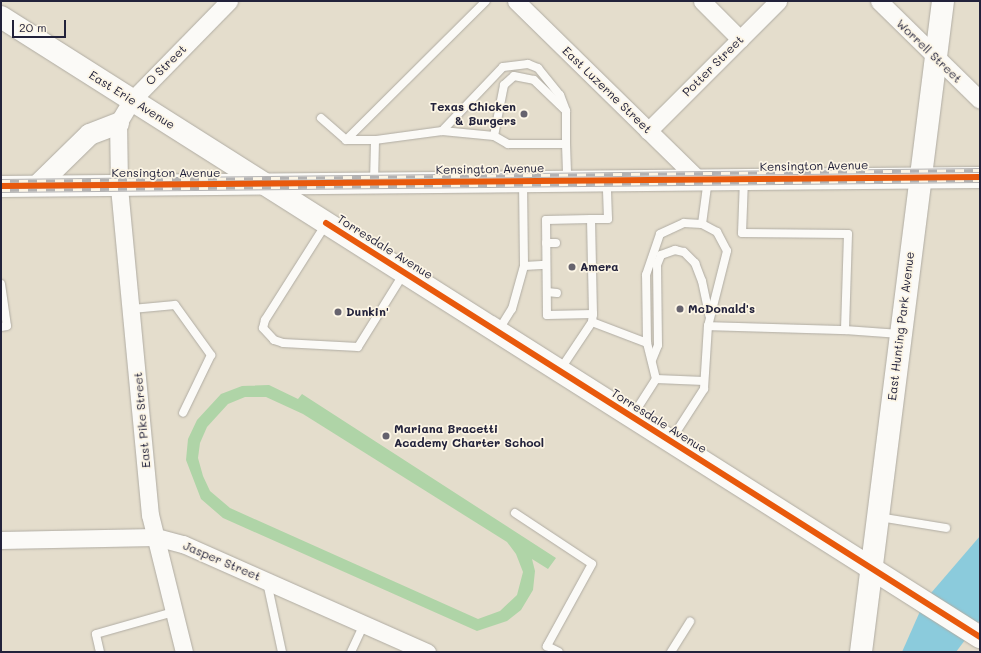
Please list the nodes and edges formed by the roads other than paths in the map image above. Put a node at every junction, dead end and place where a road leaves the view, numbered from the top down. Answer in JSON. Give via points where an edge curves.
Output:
{"nodes":[{"id":1,"x":229,"y":1,"type":"edge"},
{"id":2,"x":486,"y":1,"type":"edge"},
{"id":3,"x":516,"y":1,"type":"edge"},
{"id":4,"x":702,"y":1,"type":"edge"},
{"id":5,"x":778,"y":1,"type":"edge"},
{"id":6,"x":879,"y":1,"type":"edge"},
{"id":7,"x":943,"y":1,"type":"edge"},
{"id":8,"x":1,"y":17,"type":"edge"},
{"id":9,"x":740,"y":39,"type":"junction"},
{"id":10,"x":937,"y":57,"type":"junction"},
{"id":11,"x":132,"y":100,"type":"junction"},
{"id":12,"x":980,"y":100,"type":"edge"},
{"id":13,"x":566,"y":111,"type":"junction"},
{"id":14,"x":321,"y":118,"type":"dead end"},
{"id":15,"x":118,"y":123,"type":"junction"},
{"id":16,"x":442,"y":131,"type":"junction"},
{"id":17,"x":648,"y":131,"type":"junction"},
{"id":18,"x":494,"y":136,"type":"junction"},
{"id":19,"x":346,"y":140,"type":"junction"},
{"id":20,"x":375,"y":140,"type":"junction"},
{"id":21,"x":566,"y":144,"type":"junction"},
{"id":22,"x":919,"y":177,"type":"junction"},
{"id":23,"x":980,"y":177,"type":"edge"},
{"id":24,"x":607,"y":178,"type":"junction"},
{"id":25,"x":703,"y":178,"type":"junction"},
{"id":26,"x":744,"y":178,"type":"junction"},
{"id":27,"x":567,"y":179,"type":"junction"},
{"id":28,"x":523,"y":180,"type":"junction"},
{"id":29,"x":374,"y":182,"type":"junction"},
{"id":30,"x":264,"y":183,"type":"junction"},
{"id":31,"x":119,"y":184,"type":"junction"},
{"id":32,"x":37,"y":185,"type":"junction"},
{"id":33,"x":1,"y":186,"type":"edge"},
{"id":34,"x":591,"y":219,"type":"junction"},
{"id":35,"x":326,"y":223,"type":"junction"},
{"id":36,"x":702,"y":224,"type":"junction"},
{"id":37,"x":546,"y":243,"type":"junction"},
{"id":38,"x":556,"y":243,"type":"dead end"},
{"id":39,"x":546,"y":265,"type":"junction"},
{"id":40,"x":524,"y":266,"type":"junction"},
{"id":41,"x":405,"y":272,"type":"junction"},
{"id":42,"x":1,"y":284,"type":"edge"},
{"id":43,"x":547,"y":292,"type":"junction"},
{"id":44,"x":556,"y":292,"type":"dead end"},
{"id":45,"x":132,"y":309,"type":"junction"},
{"id":46,"x":592,"y":318,"type":"junction"},
{"id":47,"x":709,"y":322,"type":"junction"},
{"id":48,"x":1,"y":327,"type":"edge"},
{"id":49,"x":845,"y":330,"type":"junction"},
{"id":50,"x":497,"y":331,"type":"junction"},
{"id":51,"x":900,"y":334,"type":"junction"},
{"id":52,"x":646,"y":343,"type":"junction"},
{"id":53,"x":652,"y":360,"type":"junction"},
{"id":54,"x":560,"y":371,"type":"junction"},
{"id":55,"x":656,"y":379,"type":"junction"},
{"id":56,"x":704,"y":381,"type":"junction"},
{"id":57,"x":183,"y":414,"type":"dead end"},
{"id":58,"x":632,"y":417,"type":"junction"},
{"id":59,"x":671,"y":441,"type":"junction"},
{"id":60,"x":515,"y":513,"type":"dead end"},
{"id":61,"x":879,"y":517,"type":"junction"},
{"id":62,"x":946,"y":528,"type":"dead end"},
{"id":63,"x":156,"y":537,"type":"junction"},
{"id":64,"x":1,"y":540,"type":"edge"},
{"id":65,"x":873,"y":569,"type":"junction"},
{"id":66,"x":267,"y":580,"type":"junction"},
{"id":67,"x":174,"y":612,"type":"junction"},
{"id":68,"x":690,"y":622,"type":"dead end"},
{"id":69,"x":364,"y":624,"type":"junction"},
{"id":70,"x":980,"y":637,"type":"edge"},
{"id":71,"x":100,"y":652,"type":"edge"},
{"id":72,"x":184,"y":652,"type":"edge"},
{"id":73,"x":282,"y":652,"type":"edge"},
{"id":74,"x":351,"y":652,"type":"edge"},
{"id":75,"x":427,"y":652,"type":"edge"},
{"id":76,"x":559,"y":652,"type":"edge"},
{"id":77,"x":671,"y":652,"type":"edge"},
{"id":78,"x":860,"y":652,"type":"edge"}],
"edges":[{"from":1,"to":11,"type":"street","name":"O Street"},
{"from":2,"to":19,"type":"lane"},
{"from":3,"to":17,"type":"street","name":"East Luzerne Street"},
{"from":4,"to":9,"type":"street"},
{"from":5,"to":9,"type":"street","name":"Potter Street"},
{"from":6,"to":10,"type":"street","name":"Worrell Street"},
{"from":7,"to":10,"type":"main road","name":"East Hunting Park Avenue"},
{"from":8,"to":11,"type":"main road","name":"East Erie Avenue"},
{"from":9,"to":17,"type":"street","name":"Potter Street"},
{"from":10,"to":12,"type":"street","name":"Worrell Street"},
{"from":10,"to":22,"type":"main road","name":"East Hunting Park Avenue"},
{"from":11,"to":15,"type":"street","name":"O Street"},
{"from":11,"to":30,"type":"main road","name":"East Erie Avenue"},
{"from":13,"to":16,"type":"lane","via":[[560,94],[538,68],[528,64],[503,67]]},
{"from":13,"to":18,"type":"lane","via":[[534,80],[514,76],[504,85]]},
{"from":13,"to":21,"type":"lane"},
{"from":14,"to":19,"type":"lane"},
{"from":15,"to":31,"type":"street"},
{"from":15,"to":32,"type":"street","via":[[89,134]]},
{"from":16,"to":18,"type":"lane"},
{"from":16,"to":20,"type":"lane"},
{"from":17,"to":25,"type":"street","name":"East Luzerne Street"},
{"from":18,"to":21,"type":"lane","via":[[508,144]]},
{"from":19,"to":20,"type":"lane"},
{"from":20,"to":29,"type":"lane"},
{"from":21,"to":27,"type":"lane"},
{"from":22,"to":23,"type":"street","name":"Kensington Avenue"},
{"from":22,"to":26,"type":"street","name":"Kensington Avenue"},
{"from":22,"to":51,"type":"main road","name":"East Hunting Park Avenue"},
{"from":24,"to":25,"type":"street","name":"Kensington Avenue"},
{"from":24,"to":27,"type":"street","name":"Kensington Avenue"},
{"from":24,"to":34,"type":"lane","via":[[608,219]]},
{"from":25,"to":26,"type":"street","name":"Kensington Avenue"},
{"from":25,"to":36,"type":"lane"},
{"from":26,"to":49,"type":"lane","via":[[742,233],[848,234]]},
{"from":27,"to":28,"type":"street","name":"Kensington Avenue"},
{"from":28,"to":29,"type":"street","name":"Kensington Avenue"},
{"from":28,"to":40,"type":"lane"},
{"from":29,"to":30,"type":"street","name":"Kensington Avenue"},
{"from":30,"to":31,"type":"street","name":"Kensington Avenue"},
{"from":30,"to":35,"type":"main road","name":"Torresdale Avenue"},
{"from":31,"to":32,"type":"street","name":"Kensington Avenue"},
{"from":31,"to":45,"type":"street","name":"East Pike Street"},
{"from":32,"to":33,"type":"street","name":"Kensington Avenue"},
{"from":34,"to":37,"type":"lane","via":[[546,220]]},
{"from":34,"to":46,"type":"lane"},
{"from":35,"to":41,"type":"main road","name":"Torresdale Avenue"},
{"from":35,"to":41,"type":"lane","via":[[265,320],[263,328],[274,340],[283,344],[358,347]]},
{"from":36,"to":47,"type":"lane","via":[[717,232],[727,251]]},
{"from":36,"to":52,"type":"lane","via":[[684,222],[660,234],[646,275]]},
{"from":37,"to":38,"type":"lane"},
{"from":37,"to":39,"type":"lane"},
{"from":39,"to":40,"type":"lane"},
{"from":39,"to":43,"type":"lane"},
{"from":40,"to":50,"type":"lane","via":[[512,309]]},
{"from":41,"to":50,"type":"main road","name":"Torresdale Avenue"},
{"from":42,"to":48,"type":"lane","via":[[7,326]]},
{"from":43,"to":44,"type":"lane"},
{"from":43,"to":46,"type":"lane","via":[[547,315]]},
{"from":45,"to":57,"type":"lane","via":[[175,305],[211,355]]},
{"from":45,"to":63,"type":"street","name":"East Pike Street","via":[[150,515]]},
{"from":46,"to":52,"type":"lane"},
{"from":46,"to":54,"type":"lane"},
{"from":47,"to":49,"type":"lane"},
{"from":47,"to":53,"type":"lane","via":[[702,281],[695,263],[684,252],[675,250],[661,255],[657,265],[658,346]]},
{"from":47,"to":56,"type":"lane"},
{"from":49,"to":51,"type":"lane"},
{"from":50,"to":54,"type":"main road","name":"Torresdale Avenue"},
{"from":51,"to":61,"type":"main road","name":"East Hunting Park Avenue"},
{"from":52,"to":53,"type":"lane"},
{"from":53,"to":55,"type":"lane"},
{"from":54,"to":58,"type":"main road","name":"Torresdale Avenue"},
{"from":55,"to":56,"type":"lane"},
{"from":55,"to":58,"type":"lane"},
{"from":56,"to":59,"type":"lane","via":[[704,389]]},
{"from":58,"to":59,"type":"main road","name":"Torresdale Avenue"},
{"from":59,"to":65,"type":"main road","name":"Torresdale Avenue"},
{"from":60,"to":76,"type":"lane","via":[[592,564],[547,646]]},
{"from":61,"to":62,"type":"lane"},
{"from":61,"to":65,"type":"main road","name":"East Hunting Park Avenue"},
{"from":63,"to":64,"type":"street","name":"Jasper Street"},
{"from":63,"to":66,"type":"street","name":"Jasper Street","via":[[190,546]]},
{"from":63,"to":67,"type":"street","name":"East Pike Street"},
{"from":65,"to":70,"type":"main road","name":"Torresdale Avenue"},
{"from":65,"to":78,"type":"main road","name":"East Hunting Park Avenue"},
{"from":66,"to":69,"type":"street","name":"Jasper Street"},
{"from":66,"to":73,"type":"lane"},
{"from":67,"to":71,"type":"lane","via":[[96,634]]},
{"from":67,"to":72,"type":"street","name":"East Pike Street"},
{"from":68,"to":77,"type":"lane"},
{"from":69,"to":74,"type":"lane"},
{"from":69,"to":75,"type":"street","name":"Jasper Street"}]}
